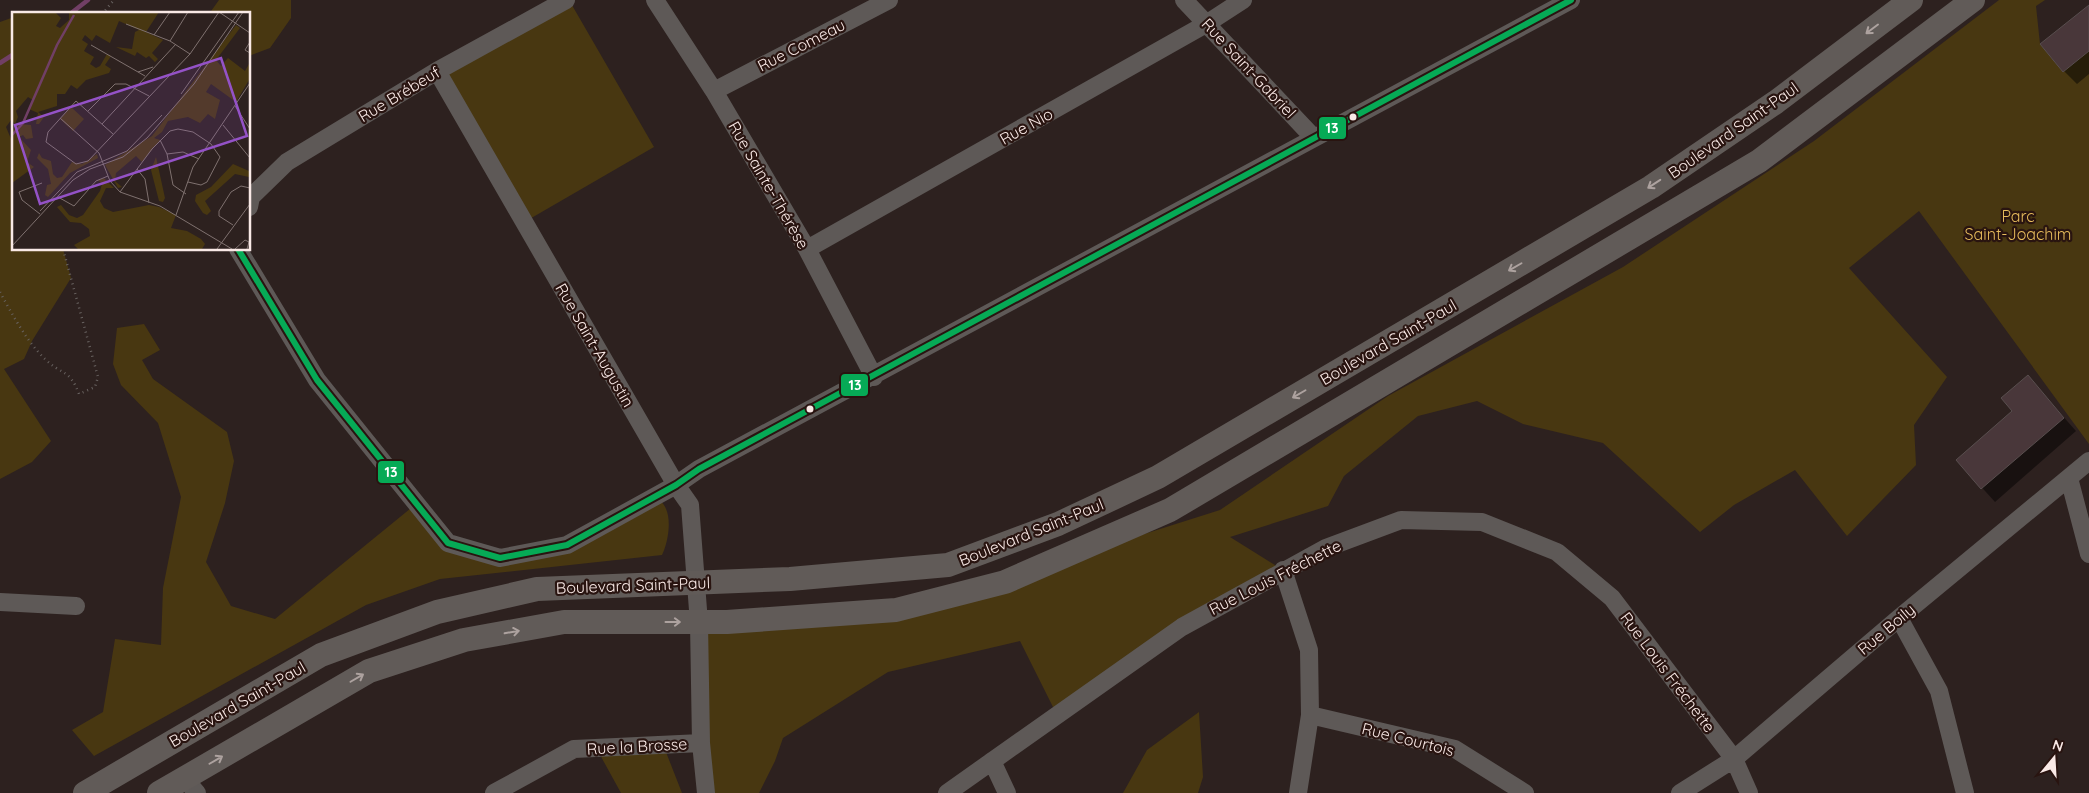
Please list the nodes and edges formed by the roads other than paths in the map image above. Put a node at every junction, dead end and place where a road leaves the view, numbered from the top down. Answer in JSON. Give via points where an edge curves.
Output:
{"nodes":[{"id":1,"x":566,"y":0,"type":"edge"},
{"id":2,"x":655,"y":0,"type":"edge"},
{"id":3,"x":889,"y":0,"type":"edge"},
{"id":4,"x":1184,"y":0,"type":"edge"},
{"id":5,"x":1243,"y":0,"type":"edge"},
{"id":6,"x":1571,"y":0,"type":"edge"},
{"id":7,"x":1911,"y":0,"type":"edge"},
{"id":8,"x":1973,"y":0,"type":"edge"},
{"id":9,"x":1206,"y":24,"type":"junction"},
{"id":10,"x":437,"y":71,"type":"junction"},
{"id":11,"x":714,"y":91,"type":"junction"},
{"id":12,"x":1313,"y":137,"type":"junction"},
{"id":13,"x":250,"y":202,"type":"edge"},
{"id":14,"x":807,"y":249,"type":"junction"},
{"id":15,"x":239,"y":250,"type":"edge"},
{"id":16,"x":874,"y":377,"type":"junction"},
{"id":17,"x":2089,"y":461,"type":"edge"},
{"id":18,"x":2069,"y":478,"type":"junction"},
{"id":19,"x":676,"y":485,"type":"junction"},
{"id":20,"x":2089,"y":554,"type":"edge"},
{"id":21,"x":1283,"y":570,"type":"junction"},
{"id":22,"x":696,"y":583,"type":"junction"},
{"id":23,"x":0,"y":602,"type":"edge"},
{"id":24,"x":76,"y":606,"type":"dead end"},
{"id":25,"x":1899,"y":618,"type":"junction"},
{"id":26,"x":699,"y":629,"type":"junction"},
{"id":27,"x":1310,"y":715,"type":"junction"},
{"id":28,"x":701,"y":743,"type":"junction"},
{"id":29,"x":1734,"y":759,"type":"junction"},
{"id":30,"x":992,"y":761,"type":"junction"},
{"id":31,"x":191,"y":786,"type":"edge"},
{"id":32,"x":85,"y":793,"type":"edge"},
{"id":33,"x":159,"y":793,"type":"edge"},
{"id":34,"x":494,"y":793,"type":"edge"},
{"id":35,"x":706,"y":793,"type":"edge"},
{"id":36,"x":947,"y":793,"type":"edge"},
{"id":37,"x":1007,"y":793,"type":"edge"},
{"id":38,"x":1298,"y":793,"type":"edge"},
{"id":39,"x":1525,"y":793,"type":"edge"},
{"id":40,"x":1680,"y":793,"type":"edge"},
{"id":41,"x":1750,"y":793,"type":"edge"},
{"id":42,"x":1965,"y":793,"type":"edge"}],
"edges":[{"from":1,"to":10,"type":"street","name":"Rue Brébeuf"},
{"from":2,"to":11,"type":"street","name":"Rue Sainte-Thérèse"},
{"from":3,"to":11,"type":"street","name":"Rue Comeau"},
{"from":4,"to":9,"type":"street","name":"Rue Saint-Gabriel"},
{"from":5,"to":9,"type":"street","name":"Rue Nio"},
{"from":6,"to":12,"type":"street"},
{"from":7,"to":22,"type":"main road","name":"Boulevard Saint-Paul","one_way":true,"via":[[1776,102],[1651,187],[1150,481],[1058,524],[948,565],[790,579]]},
{"from":8,"to":26,"type":"main road","name":"Boulevard Saint-Paul","via":[[1759,161],[1170,510],[1005,582],[896,610]]},
{"from":9,"to":12,"type":"street","name":"Rue Saint-Gabriel"},
{"from":9,"to":14,"type":"street","name":"Rue Nio"},
{"from":10,"to":13,"type":"street","name":"Rue Brébeuf","via":[[287,162],[251,197]]},
{"from":10,"to":19,"type":"street","name":"Rue Saint-Augustin"},
{"from":11,"to":14,"type":"street","name":"Rue Sainte-Thérèse"},
{"from":12,"to":16,"type":"street"},
{"from":14,"to":16,"type":"street","name":"Rue Sainte-Thérèse"},
{"from":15,"to":19,"type":"street","via":[[317,380],[448,543],[500,558],[567,545]]},
{"from":16,"to":19,"type":"street","via":[[699,469]]},
{"from":17,"to":18,"type":"street","name":"Rue Boily"},
{"from":18,"to":20,"type":"street"},
{"from":18,"to":25,"type":"street","name":"Rue Boily"},
{"from":19,"to":22,"type":"street","name":"Rue Saint-Augustin","via":[[690,505]]},
{"from":21,"to":27,"type":"street","via":[[1308,650]]},
{"from":21,"to":29,"type":"street","name":"Rue Louis Fréchette","via":[[1326,548],[1401,520],[1482,522],[1557,552],[1612,598]]},
{"from":21,"to":30,"type":"street","name":"Rue Louis Fréchette","via":[[1182,627]]},
{"from":22,"to":26,"type":"street","name":"Rue Saint-Augustin"},
{"from":22,"to":32,"type":"main road","name":"Boulevard Saint-Paul","via":[[537,589],[437,612],[320,655]]},
{"from":23,"to":24,"type":"street"},
{"from":25,"to":29,"type":"street","name":"Rue Boily"},
{"from":25,"to":42,"type":"street","via":[[1938,691]]},
{"from":26,"to":28,"type":"street","name":"Rue Saint-Augustin"},
{"from":31,"to":26,"type":"main road","name":"Boulevard Saint-Paul","one_way":true,"via":[[369,671],[464,640],[564,622]]},
{"from":27,"to":38,"type":"street"},
{"from":27,"to":39,"type":"street","name":"Rue Courtois","via":[[1455,749]]},
{"from":28,"to":34,"type":"street","name":"Rue la Brosse","via":[[574,749]]},
{"from":28,"to":35,"type":"street","name":"Rue Saint-Augustin"},
{"from":29,"to":40,"type":"street","name":"Rue Boily"},
{"from":29,"to":41,"type":"street","name":"Rue Louis Fréchette"},
{"from":30,"to":36,"type":"street","name":"Rue Louis Fréchette"},
{"from":30,"to":37,"type":"street"},
{"from":31,"to":33,"type":"main road","name":"Boulevard Saint-Paul"}]}
